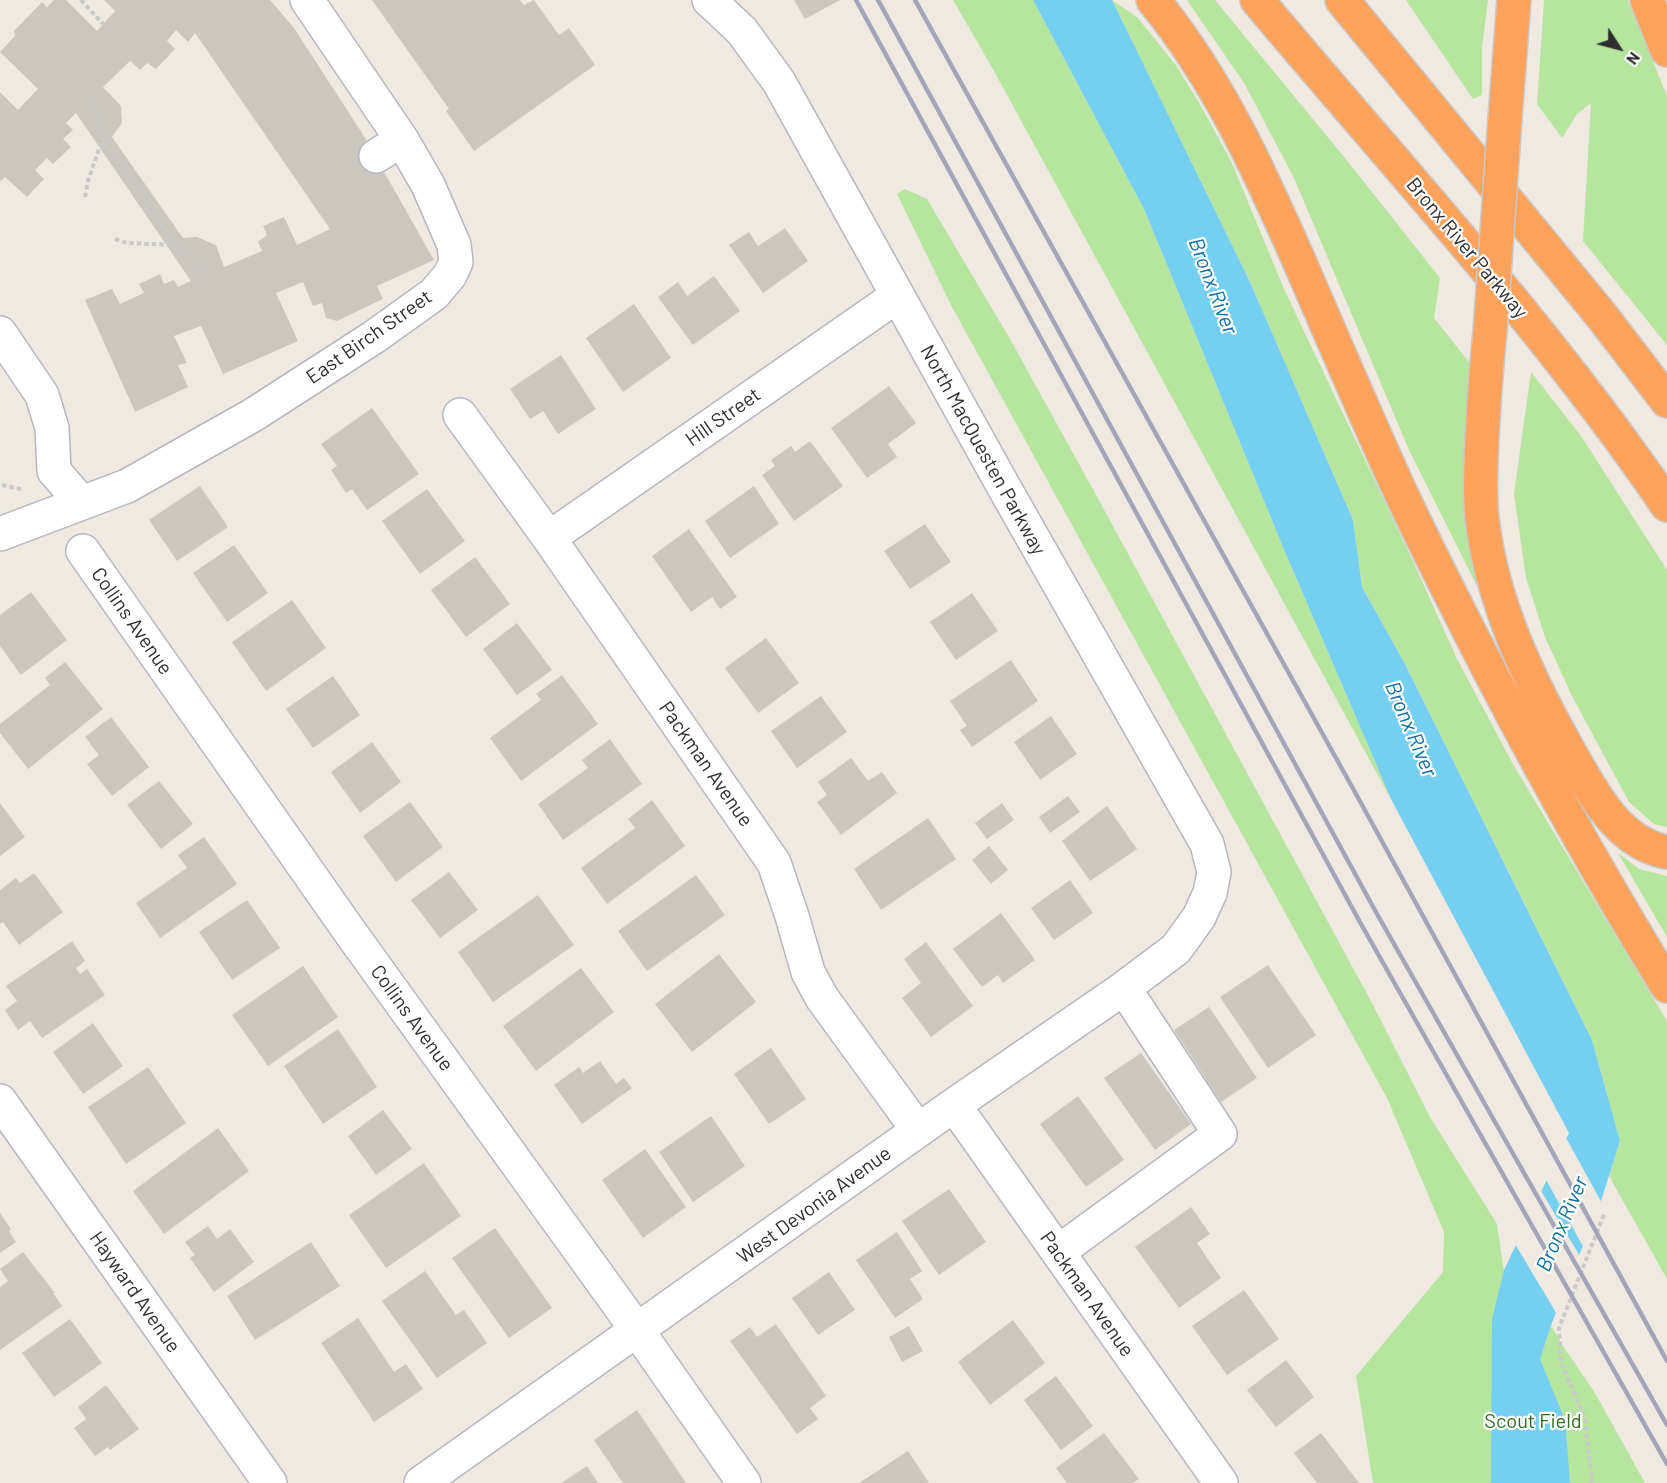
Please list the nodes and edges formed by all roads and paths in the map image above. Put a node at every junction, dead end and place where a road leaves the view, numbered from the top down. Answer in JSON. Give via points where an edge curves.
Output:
{"nodes":[{"id":1,"x":81,"y":0,"type":"edge"},
{"id":2,"x":307,"y":0,"type":"edge"},
{"id":3,"x":709,"y":0,"type":"edge"},
{"id":4,"x":1153,"y":0,"type":"edge"},
{"id":5,"x":1257,"y":0,"type":"edge"},
{"id":6,"x":1342,"y":0,"type":"edge"},
{"id":7,"x":1356,"y":0,"type":"edge"},
{"id":8,"x":1514,"y":0,"type":"edge"},
{"id":9,"x":1647,"y":0,"type":"edge"},
{"id":10,"x":103,"y":24,"type":"dead end"},
{"id":11,"x":1379,"y":47,"type":"junction"},
{"id":12,"x":1667,"y":50,"type":"edge"},
{"id":13,"x":90,"y":100,"type":"dead end"},
{"id":14,"x":103,"y":140,"type":"junction"},
{"id":15,"x":85,"y":197,"type":"dead end"},
{"id":16,"x":116,"y":239,"type":"dead end"},
{"id":17,"x":176,"y":245,"type":"junction"},
{"id":18,"x":208,"y":274,"type":"dead end"},
{"id":19,"x":897,"y":296,"type":"junction"},
{"id":20,"x":0,"y":333,"type":"edge"},
{"id":21,"x":1667,"y":401,"type":"edge"},
{"id":22,"x":460,"y":415,"type":"dead end"},
{"id":23,"x":2,"y":485,"type":"dead end"},
{"id":24,"x":10,"y":487,"type":"dead end"},
{"id":25,"x":82,"y":503,"type":"junction"},
{"id":26,"x":1667,"y":506,"type":"edge"},
{"id":27,"x":0,"y":534,"type":"edge"},
{"id":28,"x":549,"y":538,"type":"junction"},
{"id":29,"x":83,"y":551,"type":"dead end"},
{"id":30,"x":1667,"y":852,"type":"edge"},
{"id":31,"x":1198,"y":917,"type":"joint"},
{"id":32,"x":1667,"y":986,"type":"edge"},
{"id":33,"x":1124,"y":988,"type":"junction"},
{"id":34,"x":0,"y":1101,"type":"edge"},
{"id":35,"x":954,"y":1105,"type":"junction"},
{"id":36,"x":918,"y":1130,"type":"junction"},
{"id":37,"x":1605,"y":1212,"type":"dead end"},
{"id":38,"x":1058,"y":1252,"type":"junction"},
{"id":39,"x":636,"y":1330,"type":"junction"},
{"id":40,"x":270,"y":1483,"type":"edge"},
{"id":41,"x":421,"y":1483,"type":"edge"},
{"id":42,"x":744,"y":1483,"type":"edge"},
{"id":43,"x":1221,"y":1483,"type":"edge"},
{"id":44,"x":1592,"y":1483,"type":"edge"}],
"edges":[{"from":1,"to":10,"type":"path"},
{"from":2,"to":25,"type":"street","name":"East Birch Street","via":[[389,148],[428,185],[454,244],[456,262],[434,294],[253,415],[127,486]]},
{"from":3,"to":19,"type":"street","name":"North MacQuesten Parkway","via":[[742,31],[779,82]]},
{"from":4,"to":32,"type":"highway","via":[[1219,93],[1250,153],[1441,576],[1538,763]]},
{"from":5,"to":26,"type":"highway","name":"Bronx River Parkway","via":[[1531,323]]},
{"from":6,"to":11,"type":"highway"},
{"from":7,"to":11,"type":"highway"},
{"from":8,"to":30,"type":"highway","bridge":true,"via":[[1480,464],[1481,507],[1490,562],[1520,655],[1541,700],[1602,805],[1633,837]]},
{"from":9,"to":12,"type":"highway"},
{"from":11,"to":21,"type":"highway","via":[[1579,288]]},
{"from":13,"to":14,"type":"path"},
{"from":14,"to":15,"type":"path"},
{"from":14,"to":17,"type":"path"},
{"from":16,"to":17,"type":"path"},
{"from":17,"to":18,"type":"path"},
{"from":19,"to":28,"type":"street","name":"Hill Street"},
{"from":19,"to":31,"type":"street","name":"North MacQuesten Parkway","via":[[1207,844],[1214,872],[1210,893]]},
{"from":20,"to":25,"type":"street","via":[[42,395],[52,428],[54,471]]},
{"from":22,"to":28,"type":"street","name":"Packman Avenue"},
{"from":23,"to":24,"type":"path"},
{"from":25,"to":27,"type":"street","name":"East Birch Street"},
{"from":28,"to":36,"type":"street","name":"Packman Avenue","via":[[774,863],[808,972],[822,998]]},
{"from":29,"to":39,"type":"street","name":"Collins Avenue"},
{"from":31,"to":33,"type":"street","name":"West Devonia Avenue","via":[[1176,949]]},
{"from":33,"to":35,"type":"street","name":"West Devonia Avenue"},
{"from":33,"to":38,"type":"street","via":[[1220,1134]]},
{"from":34,"to":40,"type":"street","name":"Hayward Avenue"},
{"from":35,"to":36,"type":"street","name":"West Devonia Avenue"},
{"from":35,"to":38,"type":"street","name":"Packman Avenue"},
{"from":36,"to":39,"type":"street","name":"West Devonia Avenue"},
{"from":37,"to":44,"type":"path","via":[[1558,1328],[1561,1362],[1585,1419]]},
{"from":38,"to":43,"type":"street","name":"Packman Avenue"},
{"from":39,"to":41,"type":"street","name":"West Devonia Avenue"},
{"from":39,"to":42,"type":"street","name":"Collins Avenue"}]}
